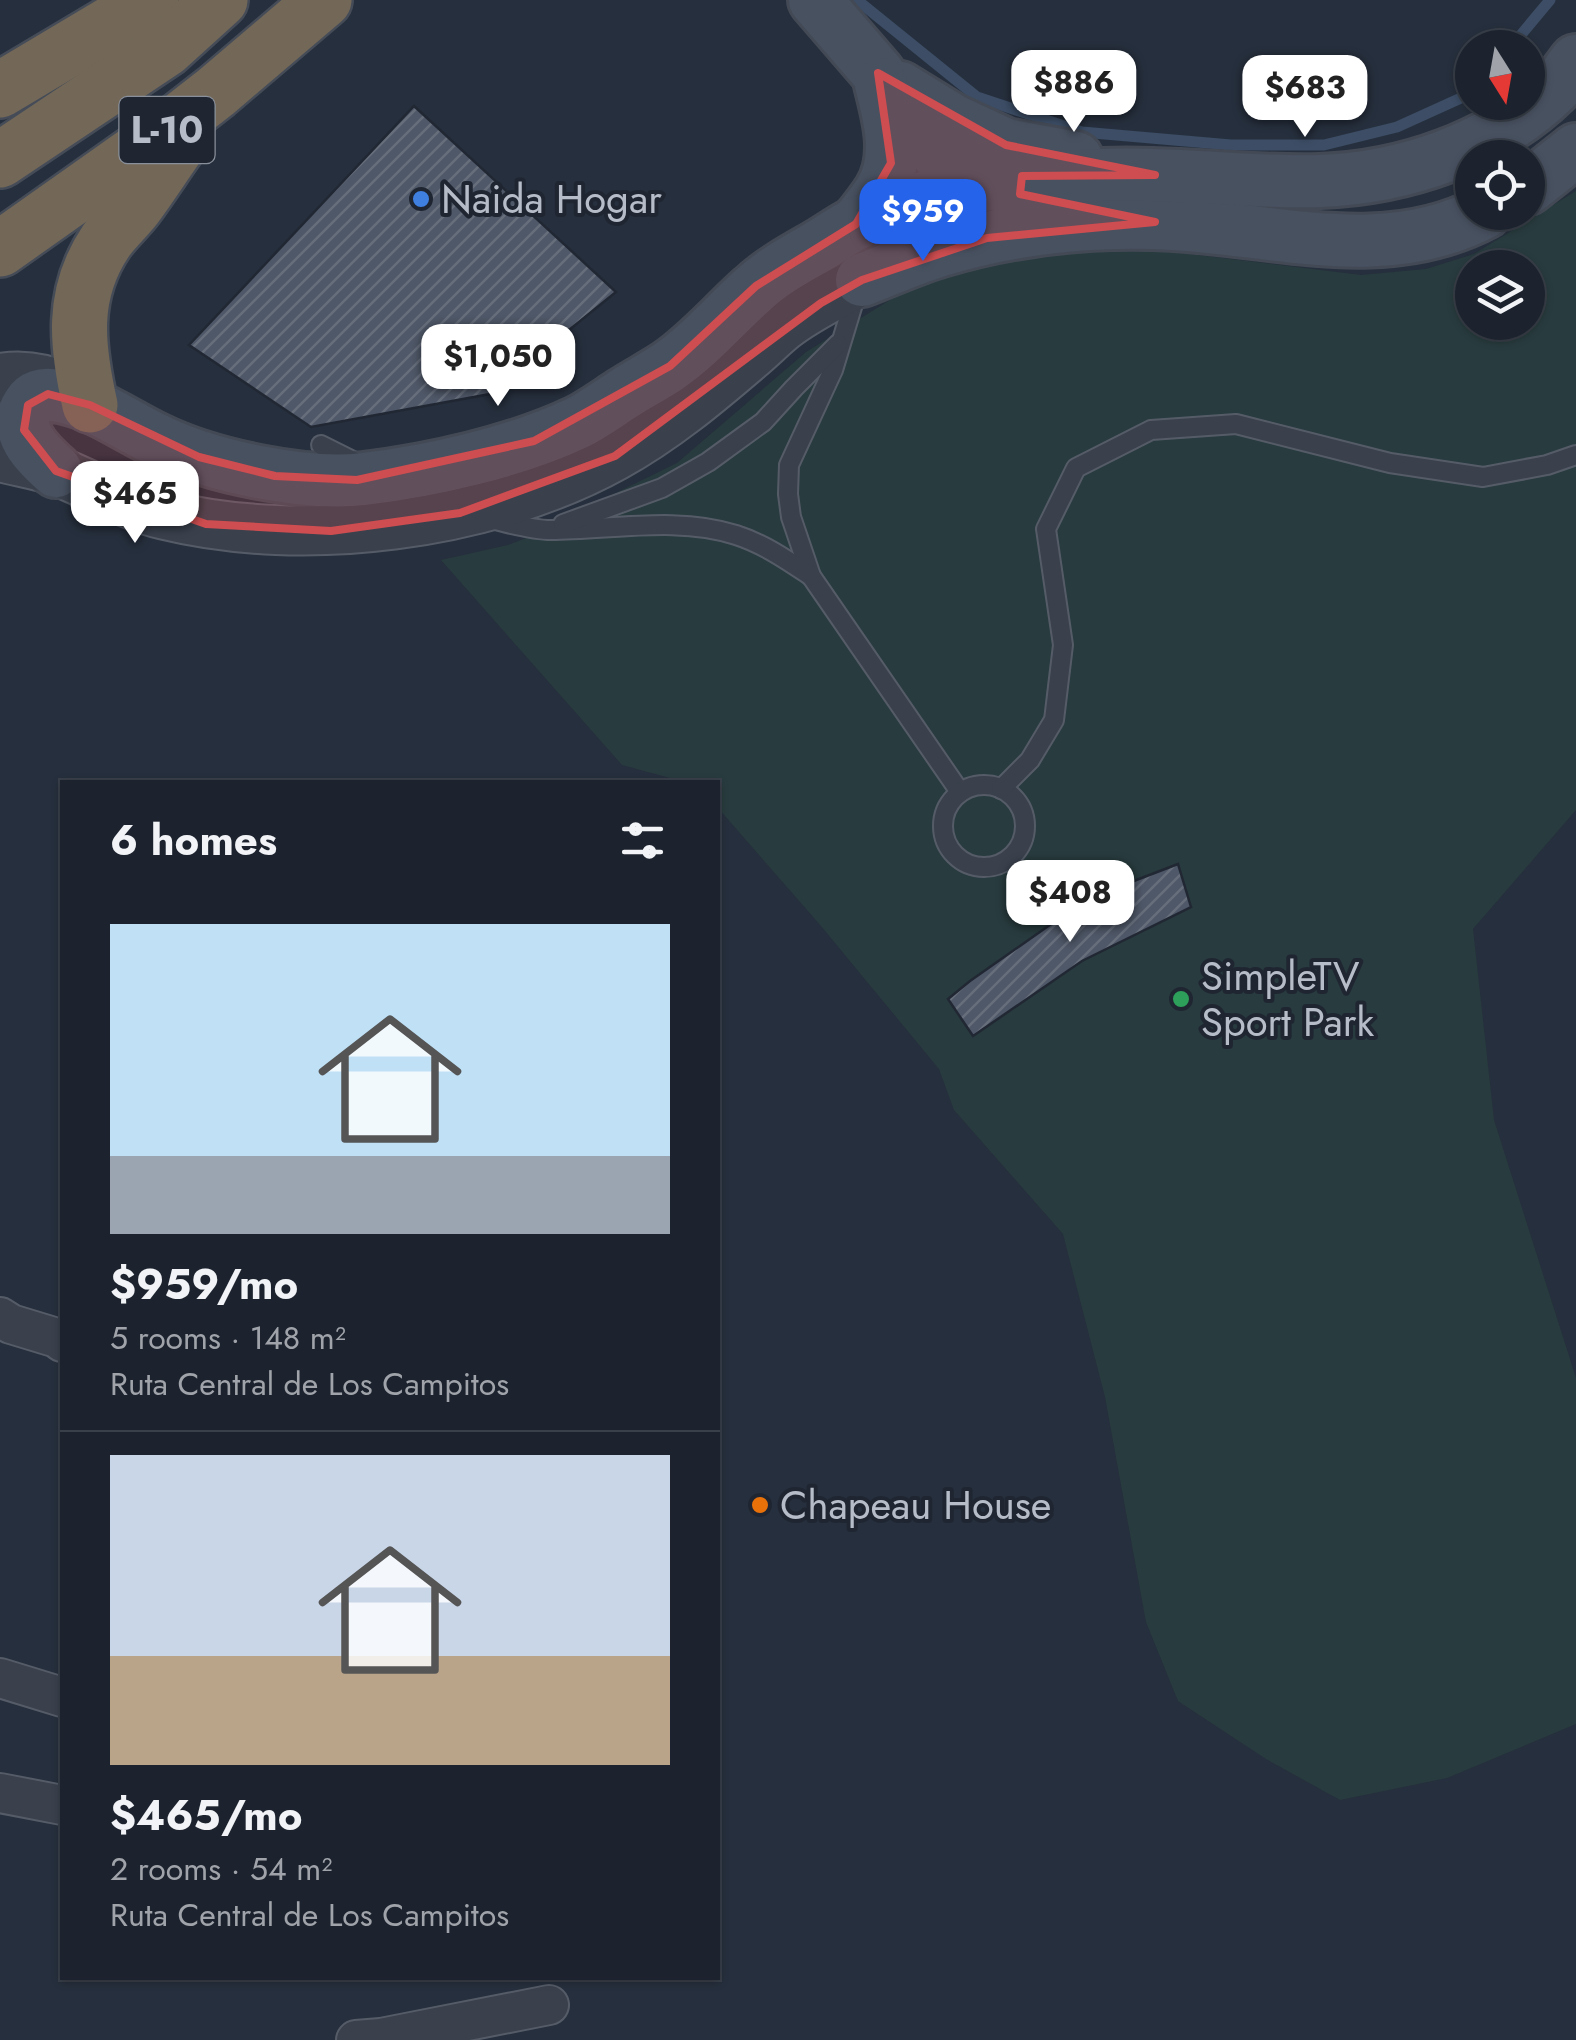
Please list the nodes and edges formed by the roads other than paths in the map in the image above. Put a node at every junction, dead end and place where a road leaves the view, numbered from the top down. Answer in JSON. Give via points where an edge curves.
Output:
{"nodes":[{"id":1,"x":116,"y":0,"type":"edge"},
{"id":2,"x":151,"y":0,"type":"edge"},
{"id":3,"x":220,"y":0,"type":"edge"},
{"id":4,"x":324,"y":0,"type":"edge"},
{"id":5,"x":815,"y":0,"type":"edge"},
{"id":6,"x":1576,"y":61,"type":"edge"},
{"id":7,"x":878,"y":73,"type":"junction"},
{"id":8,"x":15,"y":81,"type":"edge"},
{"id":9,"x":216,"y":92,"type":"junction"},
{"id":10,"x":1487,"y":140,"type":"edge"},
{"id":11,"x":1576,"y":150,"type":"edge"},
{"id":12,"x":1455,"y":159,"type":"edge"},
{"id":13,"x":0,"y":160,"type":"edge"},
{"id":14,"x":1545,"y":175,"type":"edge"},
{"id":15,"x":998,"y":184,"type":"junction"},
{"id":16,"x":1154,"y":198,"type":"junction"},
{"id":17,"x":916,"y":202,"type":"junction"},
{"id":18,"x":1455,"y":223,"type":"edge"},
{"id":19,"x":856,"y":224,"type":"junction"},
{"id":20,"x":0,"y":249,"type":"edge"},
{"id":21,"x":862,"y":280,"type":"junction"},
{"id":22,"x":842,"y":340,"type":"junction"},
{"id":23,"x":0,"y":378,"type":"edge"},
{"id":24,"x":90,"y":405,"type":"junction"},
{"id":25,"x":321,"y":445,"type":"dead end"},
{"id":26,"x":1576,"y":455,"type":"edge"},
{"id":27,"x":0,"y":457,"type":"edge"},
{"id":28,"x":56,"y":471,"type":"junction"},
{"id":29,"x":381,"y":477,"type":"junction"},
{"id":30,"x":460,"y":513,"type":"junction"},
{"id":31,"x":547,"y":530,"type":"junction"},
{"id":32,"x":811,"y":576,"type":"junction"},
{"id":33,"x":1001,"y":788,"type":"junction"},
{"id":34,"x":960,"y":792,"type":"junction"},
{"id":35,"x":0,"y":1317,"type":"edge"},
{"id":36,"x":60,"y":1341,"type":"edge"},
{"id":37,"x":0,"y":1678,"type":"edge"},
{"id":38,"x":60,"y":1696,"type":"edge"},
{"id":39,"x":0,"y":1793,"type":"edge"},
{"id":40,"x":60,"y":1804,"type":"edge"},
{"id":41,"x":550,"y":2006,"type":"dead end"},
{"id":42,"x":356,"y":2040,"type":"edge"}],
"edges":[{"from":1,"to":8,"type":"highway"},
{"from":2,"to":8,"type":"highway"},
{"from":3,"to":13,"type":"highway","number":"L-10","via":[[166,49]]},
{"from":4,"to":9,"type":"highway","number":"L-10"},
{"from":5,"to":7,"type":"main road"},
{"from":6,"to":10,"type":"main road","via":[[1556,88]]},
{"from":7,"to":15,"type":"main road","via":[[935,151]]},
{"from":7,"to":16,"type":"main road","via":[[1006,145]]},
{"from":7,"to":17,"type":"main road","via":[[921,145],[924,172]]},
{"from":7,"to":19,"type":"main road","via":[[891,164],[880,194]]},
{"from":9,"to":20,"type":"highway","number":"L-10"},
{"from":9,"to":24,"type":"highway","via":[[92,268],[80,308],[79,344]]},
{"from":11,"to":14,"type":"main road"},
{"from":12,"to":16,"type":"main road","via":[[1323,181],[1231,180]]},
{"from":15,"to":16,"type":"main road","via":[[1056,177]]},
{"from":15,"to":17,"type":"main road"},
{"from":16,"to":18,"type":"main road","via":[[1352,242],[1422,235]]},
{"from":16,"to":21,"type":"main road","via":[[938,251]]},
{"from":17,"to":19,"type":"main road"},
{"from":17,"to":21,"type":"main road"},
{"from":19,"to":29,"type":"main road","via":[[784,266],[670,366],[580,421],[481,457]]},
{"from":21,"to":22,"type":"lane"},
{"from":21,"to":30,"type":"street","via":[[786,325],[676,418],[615,456],[562,482]]},
{"from":22,"to":31,"type":"lane","via":[[763,422],[708,462],[662,488]]},
{"from":22,"to":32,"type":"lane","via":[[789,466],[791,517]]},
{"from":23,"to":24,"type":"street","via":[[33,377],[65,386]]},
{"from":24,"to":28,"type":"main road","via":[[48,394],[28,405],[24,430]]},
{"from":24,"to":29,"type":"main road","via":[[159,442],[232,466],[275,476]]},
{"from":25,"to":29,"type":"lane"},
{"from":26,"to":33,"type":"lane","via":[[1483,477],[1236,424],[1150,430],[1076,468],[1046,530],[1063,645],[1054,720],[1030,760]]},
{"from":27,"to":28,"type":"street"},
{"from":28,"to":30,"type":"street","via":[[160,514],[248,530],[331,531]]},
{"from":30,"to":31,"type":"lane"},
{"from":31,"to":32,"type":"lane","via":[[699,527],[768,548]]},
{"from":32,"to":34,"type":"lane"},
{"from":33,"to":34,"type":"lane"},
{"from":33,"to":34,"type":"lane","via":[[1020,808],[1024,835],[996,865],[969,864],[948,846],[944,818]]},
{"from":35,"to":36,"type":"street"},
{"from":37,"to":38,"type":"street"},
{"from":39,"to":40,"type":"street"},
{"from":41,"to":42,"type":"street"}]}
